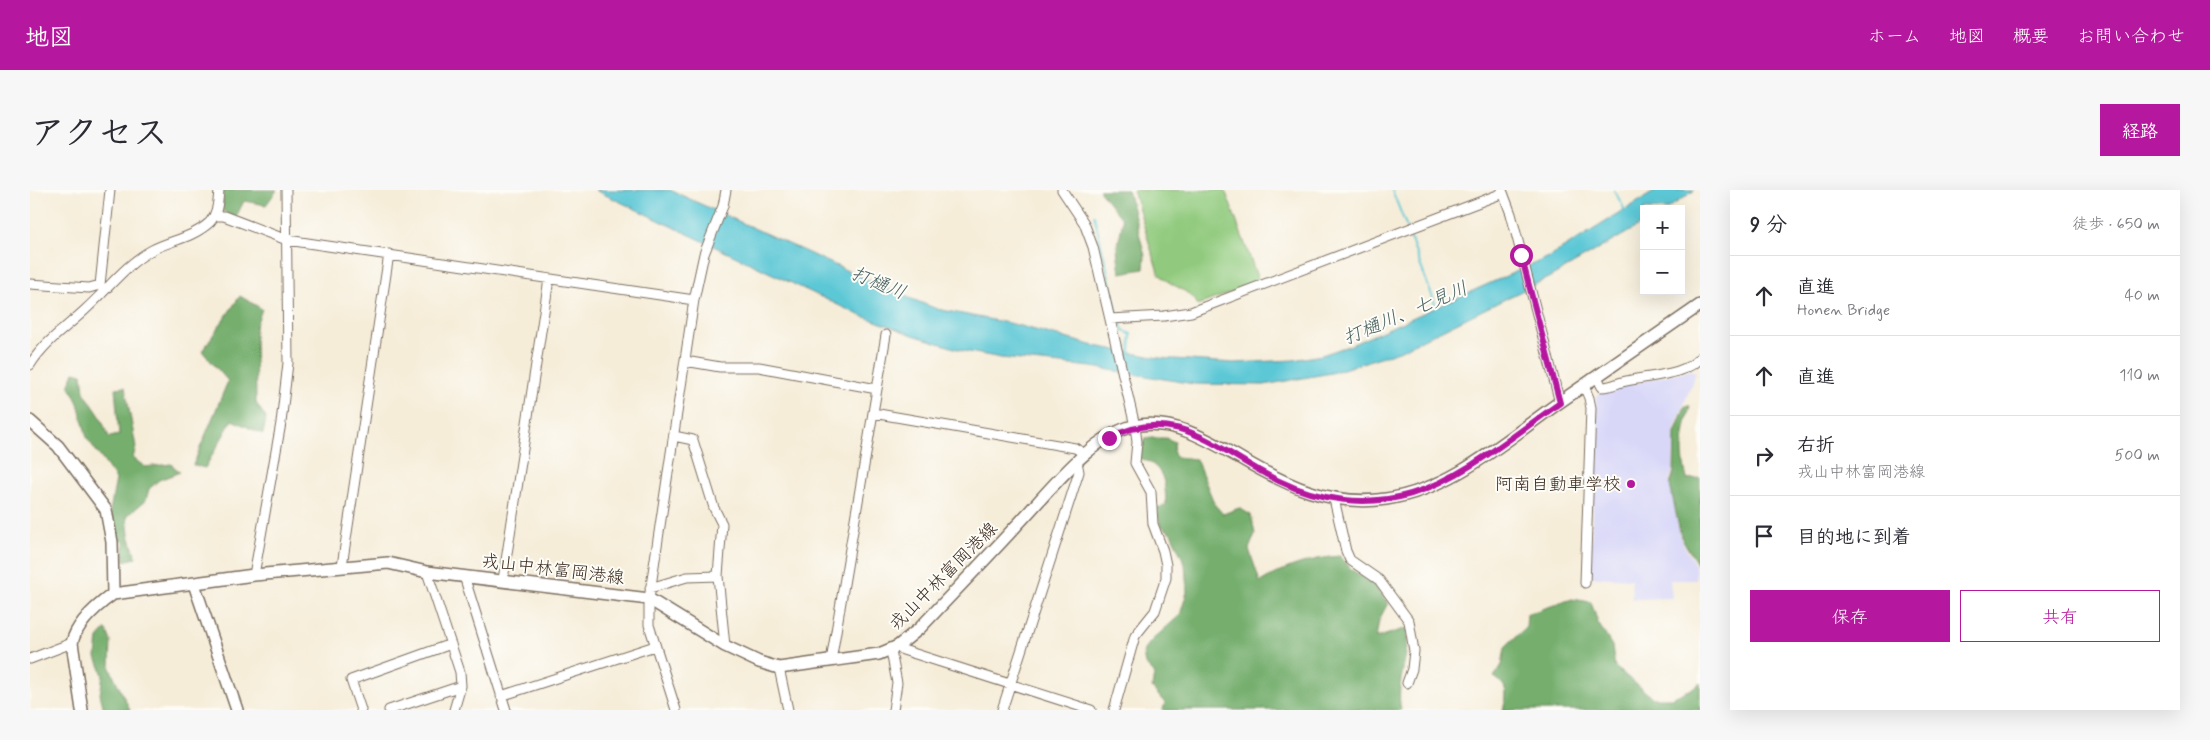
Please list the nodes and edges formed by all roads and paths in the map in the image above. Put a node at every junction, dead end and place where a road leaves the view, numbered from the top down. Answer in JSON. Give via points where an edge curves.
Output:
{"nodes":[{"id":1,"x":110,"y":190,"type":"edge"},
{"id":2,"x":220,"y":190,"type":"edge"},
{"id":3,"x":286,"y":190,"type":"edge"},
{"id":4,"x":726,"y":190,"type":"edge"},
{"id":5,"x":1062,"y":190,"type":"edge"},
{"id":6,"x":1502,"y":192,"type":"edge"},
{"id":7,"x":215,"y":216,"type":"junction"},
{"id":8,"x":287,"y":240,"type":"junction"},
{"id":9,"x":389,"y":254,"type":"junction"},
{"id":10,"x":548,"y":279,"type":"junction"},
{"id":11,"x":30,"y":284,"type":"edge"},
{"id":12,"x":102,"y":288,"type":"junction"},
{"id":13,"x":694,"y":300,"type":"junction"},
{"id":14,"x":1700,"y":305,"type":"edge"},
{"id":15,"x":1110,"y":319,"type":"junction"},
{"id":16,"x":886,"y":334,"type":"dead end"},
{"id":17,"x":1700,"y":356,"type":"edge"},
{"id":18,"x":685,"y":361,"type":"junction"},
{"id":19,"x":30,"y":365,"type":"edge"},
{"id":20,"x":1597,"y":377,"type":"junction"},
{"id":21,"x":1584,"y":386,"type":"junction"},
{"id":22,"x":877,"y":388,"type":"junction"},
{"id":23,"x":1560,"y":403,"type":"junction"},
{"id":24,"x":873,"y":413,"type":"junction"},
{"id":25,"x":30,"y":421,"type":"edge"},
{"id":26,"x":1135,"y":426,"type":"junction"},
{"id":27,"x":674,"y":436,"type":"junction"},
{"id":28,"x":1081,"y":458,"type":"junction"},
{"id":29,"x":1334,"y":499,"type":"junction"},
{"id":30,"x":342,"y":566,"type":"junction"},
{"id":31,"x":427,"y":572,"type":"junction"},
{"id":32,"x":254,"y":575,"type":"junction"},
{"id":33,"x":464,"y":576,"type":"junction"},
{"id":34,"x":718,"y":576,"type":"junction"},
{"id":35,"x":504,"y":580,"type":"junction"},
{"id":36,"x":1585,"y":583,"type":"dead end"},
{"id":37,"x":194,"y":584,"type":"junction"},
{"id":38,"x":113,"y":594,"type":"junction"},
{"id":39,"x":649,"y":594,"type":"junction"},
{"id":40,"x":72,"y":643,"type":"junction"},
{"id":41,"x":451,"y":644,"type":"junction"},
{"id":42,"x":655,"y":646,"type":"junction"},
{"id":43,"x":725,"y":646,"type":"junction"},
{"id":44,"x":895,"y":648,"type":"junction"},
{"id":45,"x":30,"y":659,"type":"edge"},
{"id":46,"x":831,"y":661,"type":"junction"},
{"id":47,"x":779,"y":668,"type":"junction"},
{"id":48,"x":1407,"y":683,"type":"dead end"},
{"id":49,"x":1010,"y":685,"type":"junction"},
{"id":50,"x":461,"y":686,"type":"junction"},
{"id":51,"x":501,"y":696,"type":"junction"},
{"id":52,"x":82,"y":710,"type":"edge"},
{"id":53,"x":237,"y":710,"type":"edge"},
{"id":54,"x":361,"y":710,"type":"edge"},
{"id":55,"x":389,"y":710,"type":"edge"},
{"id":56,"x":454,"y":710,"type":"edge"},
{"id":57,"x":506,"y":710,"type":"edge"},
{"id":58,"x":676,"y":710,"type":"edge"},
{"id":59,"x":788,"y":710,"type":"edge"},
{"id":60,"x":892,"y":710,"type":"edge"},
{"id":61,"x":1002,"y":710,"type":"edge"},
{"id":62,"x":1091,"y":710,"type":"edge"},
{"id":63,"x":1114,"y":710,"type":"edge"}],
"edges":[{"from":1,"to":12,"type":"street"},
{"from":2,"to":7,"type":"street"},
{"from":3,"to":8,"type":"street"},
{"from":4,"to":13,"type":"street","via":[[705,250]]},
{"from":5,"to":15,"type":"street","via":[[1089,236]]},
{"from":6,"to":15,"type":"street","via":[[1191,312]]},
{"from":6,"to":23,"type":"street"},
{"from":7,"to":8,"type":"street","via":[[224,216]]},
{"from":7,"to":12,"type":"street","via":[[195,233],[137,260]]},
{"from":8,"to":9,"type":"street"},
{"from":8,"to":32,"type":"street","via":[[289,323],[285,400]]},
{"from":9,"to":10,"type":"street"},
{"from":9,"to":30,"type":"street"},
{"from":10,"to":13,"type":"street"},
{"from":10,"to":35,"type":"street"},
{"from":11,"to":12,"type":"street"},
{"from":12,"to":19,"type":"street","via":[[86,309],[42,347]]},
{"from":13,"to":18,"type":"street"},
{"from":14,"to":20,"type":"main road","name":"戎山中林富岡港線"},
{"from":15,"to":26,"type":"street"},
{"from":16,"to":22,"type":"street"},
{"from":17,"to":20,"type":"street","via":[[1690,366],[1677,371],[1609,387],[1602,387]]},
{"from":18,"to":22,"type":"street","via":[[720,367],[759,367]]},
{"from":18,"to":27,"type":"street"},
{"from":20,"to":21,"type":"main road","name":"戎山中林富岡港線"},
{"from":21,"to":23,"type":"main road","name":"戎山中林富岡港線"},
{"from":21,"to":36,"type":"street","via":[[1591,408]]},
{"from":22,"to":24,"type":"street"},
{"from":23,"to":29,"type":"main road","name":"戎山中林富岡港線","via":[[1492,451],[1434,485],[1386,499]]},
{"from":24,"to":28,"type":"street","via":[[1075,448]]},
{"from":24,"to":46,"type":"street"},
{"from":25,"to":38,"type":"main road","via":[[58,446],[106,510],[112,542]]},
{"from":26,"to":28,"type":"main road","name":"戎山中林富岡港線","via":[[1109,438]]},
{"from":26,"to":29,"type":"main road","name":"戎山中林富岡港線","via":[[1184,430],[1205,438],[1278,481]]},
{"from":26,"to":63,"type":"street","via":[[1135,463],[1151,492],[1153,524],[1163,551],[1166,578],[1155,611],[1135,636]]},
{"from":27,"to":34,"type":"street","via":[[694,440],[714,508],[722,524]]},
{"from":27,"to":39,"type":"street"},
{"from":28,"to":44,"type":"main road","name":"戎山中林富岡港線","via":[[920,628]]},
{"from":28,"to":49,"type":"street"},
{"from":29,"to":48,"type":"street","via":[[1350,560],[1379,580],[1409,621],[1414,651]]},
{"from":30,"to":31,"type":"main road","name":"戎山中林富岡港線","via":[[388,563]]},
{"from":30,"to":32,"type":"main road","name":"戎山中林富岡港線"},
{"from":31,"to":33,"type":"main road","name":"戎山中林富岡港線"},
{"from":31,"to":41,"type":"street"},
{"from":32,"to":37,"type":"main road","name":"戎山中林富岡港線"},
{"from":33,"to":35,"type":"main road","name":"戎山中林富岡港線"},
{"from":33,"to":51,"type":"street"},
{"from":34,"to":39,"type":"street","via":[[687,578]]},
{"from":34,"to":43,"type":"street"},
{"from":35,"to":39,"type":"main road","name":"戎山中林富岡港線"},
{"from":37,"to":38,"type":"main road","name":"戎山中林富岡港線"},
{"from":37,"to":53,"type":"main road"},
{"from":38,"to":40,"type":"main road","via":[[100,603]]},
{"from":39,"to":42,"type":"street","via":[[649,625]]},
{"from":39,"to":43,"type":"main road","name":"戎山中林富岡港線"},
{"from":40,"to":45,"type":"street"},
{"from":40,"to":52,"type":"main road"},
{"from":41,"to":50,"type":"street"},
{"from":41,"to":54,"type":"street","via":[[351,680]]},
{"from":42,"to":51,"type":"street"},
{"from":42,"to":58,"type":"street"},
{"from":43,"to":47,"type":"main road","name":"戎山中林富岡港線"},
{"from":44,"to":46,"type":"main road","name":"戎山中林富岡港線"},
{"from":44,"to":49,"type":"street"},
{"from":44,"to":60,"type":"street","via":[[897,683]]},
{"from":46,"to":47,"type":"main road","name":"戎山中林富岡港線"},
{"from":47,"to":59,"type":"street"},
{"from":49,"to":61,"type":"street"},
{"from":49,"to":62,"type":"street"},
{"from":50,"to":55,"type":"street"},
{"from":50,"to":56,"type":"street"},
{"from":51,"to":57,"type":"street"}]}
